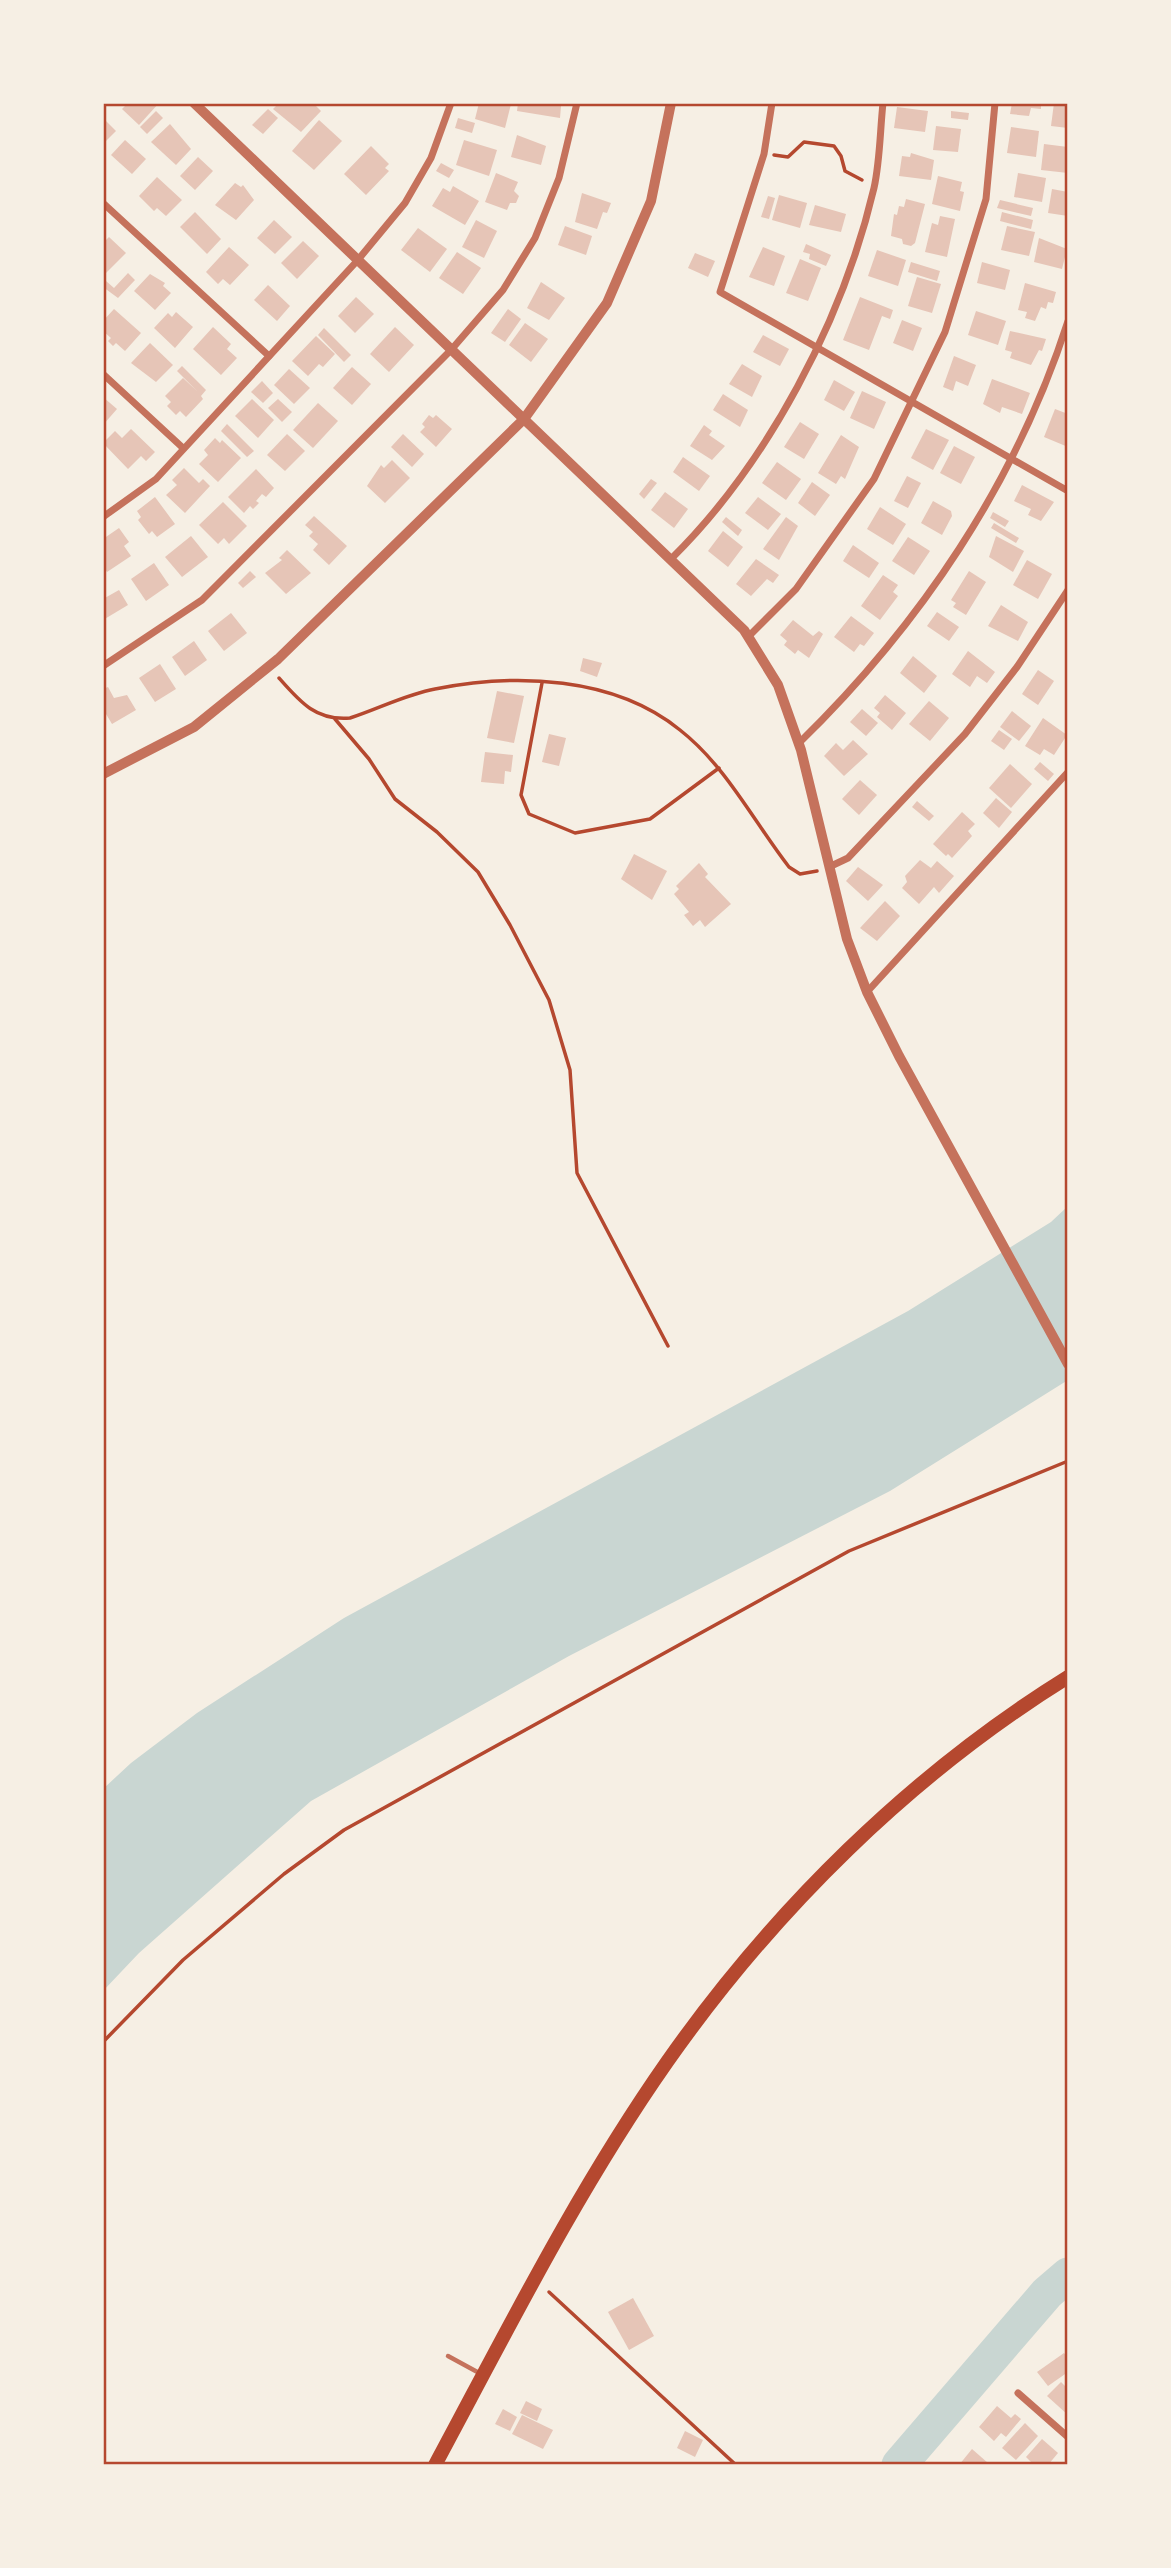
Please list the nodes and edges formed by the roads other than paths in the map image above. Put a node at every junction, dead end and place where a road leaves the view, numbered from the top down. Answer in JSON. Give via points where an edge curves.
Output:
{"nodes":[{"id":1,"x":194,"y":103,"type":"edge"},
{"id":2,"x":451,"y":103,"type":"edge"},
{"id":3,"x":578,"y":103,"type":"edge"},
{"id":4,"x":671,"y":103,"type":"edge"},
{"id":5,"x":772,"y":103,"type":"edge"},
{"id":6,"x":883,"y":103,"type":"edge"},
{"id":7,"x":995,"y":103,"type":"edge"},
{"id":8,"x":103,"y":203,"type":"edge"},
{"id":9,"x":357,"y":261,"type":"junction"},
{"id":10,"x":1068,"y":321,"type":"edge"},
{"id":11,"x":817,"y":347,"type":"junction"},
{"id":12,"x":452,"y":350,"type":"junction"},
{"id":13,"x":269,"y":356,"type":"junction"},
{"id":14,"x":103,"y":374,"type":"edge"},
{"id":15,"x":911,"y":402,"type":"junction"},
{"id":16,"x":524,"y":419,"type":"junction"},
{"id":17,"x":183,"y":449,"type":"junction"},
{"id":18,"x":1010,"y":460,"type":"junction"},
{"id":19,"x":1068,"y":491,"type":"edge"},
{"id":20,"x":103,"y":517,"type":"edge"},
{"id":21,"x":672,"y":558,"type":"junction"},
{"id":22,"x":1068,"y":590,"type":"edge"},
{"id":23,"x":748,"y":637,"type":"junction"},
{"id":24,"x":103,"y":666,"type":"edge"},
{"id":25,"x":799,"y":743,"type":"junction"},
{"id":26,"x":1068,"y":772,"type":"edge"},
{"id":27,"x":103,"y":774,"type":"edge"},
{"id":28,"x":829,"y":867,"type":"junction"},
{"id":29,"x":867,"y":992,"type":"junction"},
{"id":30,"x":1068,"y":1364,"type":"edge"},
{"id":31,"x":1068,"y":1676,"type":"edge"},
{"id":32,"x":448,"y":2356,"type":"dead end"},
{"id":33,"x":483,"y":2375,"type":"junction"},
{"id":34,"x":1018,"y":2393,"type":"dead end"},
{"id":35,"x":1068,"y":2437,"type":"edge"},
{"id":36,"x":435,"y":2465,"type":"edge"}],
"edges":[{"from":1,"to":9,"type":"street"},
{"from":2,"to":9,"type":"street","via":[[431,158],[405,203]]},
{"from":3,"to":12,"type":"street","via":[[559,178],[535,238],[503,290]]},
{"from":4,"to":16,"type":"street","via":[[651,201],[607,303]]},
{"from":5,"to":11,"type":"street","via":[[764,154],[720,292]]},
{"from":6,"to":11,"type":"street","via":[[874,184],[862,236]]},
{"from":7,"to":15,"type":"street","via":[[986,199],[944,332]]},
{"from":8,"to":13,"type":"street"},
{"from":9,"to":12,"type":"street"},
{"from":9,"to":13,"type":"street"},
{"from":10,"to":18,"type":"street","via":[[1031,419]]},
{"from":11,"to":15,"type":"street"},
{"from":11,"to":21,"type":"street","via":[[741,479],[707,524]]},
{"from":12,"to":16,"type":"street"},
{"from":12,"to":24,"type":"street","via":[[202,600]]},
{"from":13,"to":17,"type":"street"},
{"from":14,"to":17,"type":"street"},
{"from":15,"to":18,"type":"street"},
{"from":15,"to":23,"type":"street","via":[[874,479],[835,537],[796,589]]},
{"from":16,"to":21,"type":"street"},
{"from":16,"to":27,"type":"street","via":[[269,667],[194,727]]},
{"from":17,"to":20,"type":"street","via":[[156,479]]},
{"from":18,"to":19,"type":"street"},
{"from":18,"to":25,"type":"street","via":[[959,551],[915,614],[863,678]]},
{"from":21,"to":23,"type":"street"},
{"from":22,"to":28,"type":"street","via":[[965,734],[848,858]]},
{"from":23,"to":25,"type":"street","via":[[778,685]]},
{"from":25,"to":28,"type":"street"},
{"from":26,"to":29,"type":"street"},
{"from":28,"to":29,"type":"street","via":[[847,939]]},
{"from":29,"to":30,"type":"street"},
{"from":31,"to":33,"type":"main road","via":[[919,1786],[798,1900],[752,1952],[629,2120]]},
{"from":32,"to":33,"type":"lane"},
{"from":33,"to":36,"type":"main road"},
{"from":34,"to":35,"type":"street"}]}
